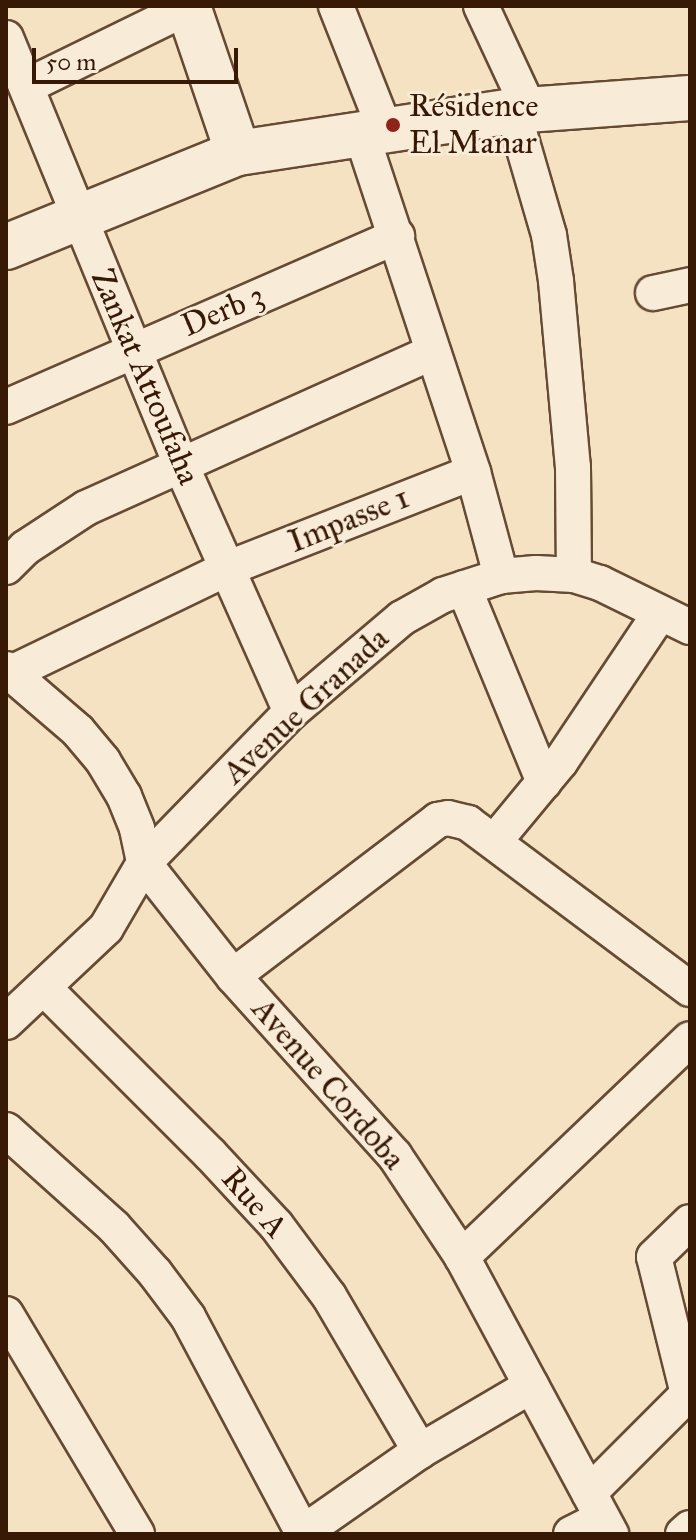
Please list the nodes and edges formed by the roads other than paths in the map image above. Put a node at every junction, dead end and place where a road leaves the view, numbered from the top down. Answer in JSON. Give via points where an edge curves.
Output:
{"nodes":[{"id":1,"x":336,"y":6,"type":"edge"},
{"id":2,"x":481,"y":6,"type":"edge"},
{"id":3,"x":188,"y":7,"type":"edge"},
{"id":4,"x":6,"y":38,"type":"edge"},
{"id":5,"x":27,"y":86,"type":"junction"},
{"id":6,"x":690,"y":98,"type":"edge"},
{"id":7,"x":521,"y":110,"type":"junction"},
{"id":8,"x":374,"y":134,"type":"junction"},
{"id":9,"x":238,"y":153,"type":"junction"},
{"id":10,"x":78,"y":216,"type":"junction"},
{"id":11,"x":397,"y":236,"type":"junction"},
{"id":12,"x":6,"y":247,"type":"edge"},
{"id":13,"x":690,"y":285,"type":"edge"},
{"id":14,"x":653,"y":293,"type":"dead end"},
{"id":15,"x":133,"y":350,"type":"junction"},
{"id":16,"x":431,"y":353,"type":"junction"},
{"id":17,"x":6,"y":407,"type":"edge"},
{"id":18,"x":181,"y":465,"type":"junction"},
{"id":19,"x":473,"y":472,"type":"junction"},
{"id":20,"x":6,"y":567,"type":"edge"},
{"id":21,"x":226,"y":569,"type":"junction"},
{"id":22,"x":574,"y":575,"type":"junction"},
{"id":23,"x":501,"y":576,"type":"junction"},
{"id":24,"x":464,"y":588,"type":"junction"},
{"id":25,"x":675,"y":620,"type":"edge"},
{"id":26,"x":8,"y":671,"type":"edge"},
{"id":27,"x":291,"y":712,"type":"junction"},
{"id":28,"x":544,"y":782,"type":"junction"},
{"id":29,"x":481,"y":832,"type":"junction"},
{"id":30,"x":144,"y":863,"type":"junction"},
{"id":31,"x":233,"y":976,"type":"junction"},
{"id":32,"x":44,"y":988,"type":"junction"},
{"id":33,"x":690,"y":989,"type":"edge"},
{"id":34,"x":6,"y":1022,"type":"edge"},
{"id":35,"x":690,"y":1039,"type":"edge"},
{"id":36,"x":6,"y":1130,"type":"edge"},
{"id":37,"x":690,"y":1222,"type":"edge"},
{"id":38,"x":462,"y":1257,"type":"junction"},
{"id":39,"x":6,"y":1314,"type":"edge"},
{"id":40,"x":531,"y":1386,"type":"junction"},
{"id":41,"x":689,"y":1393,"type":"edge"},
{"id":42,"x":420,"y":1451,"type":"junction"},
{"id":43,"x":601,"y":1515,"type":"edge"},
{"id":44,"x":690,"y":1528,"type":"edge"},
{"id":45,"x":137,"y":1534,"type":"edge"},
{"id":46,"x":302,"y":1534,"type":"edge"},
{"id":47,"x":571,"y":1534,"type":"edge"},
{"id":48,"x":683,"y":1534,"type":"edge"}],
"edges":[{"from":1,"to":8,"type":"street","via":[[352,43]]},
{"from":2,"to":7,"type":"street"},
{"from":3,"to":5,"type":"street"},
{"from":3,"to":9,"type":"street"},
{"from":4,"to":5,"type":"street","name":"Zankat Attoufaha"},
{"from":5,"to":10,"type":"street","name":"Zankat Attoufaha"},
{"from":6,"to":7,"type":"street"},
{"from":7,"to":8,"type":"street"},
{"from":7,"to":22,"type":"street","via":[[556,281],[573,467]]},
{"from":8,"to":9,"type":"street"},
{"from":8,"to":11,"type":"street"},
{"from":9,"to":10,"type":"street"},
{"from":10,"to":12,"type":"street"},
{"from":10,"to":15,"type":"street","name":"Zankat Attoufaha"},
{"from":11,"to":15,"type":"street","name":"Derb 3"},
{"from":11,"to":16,"type":"street"},
{"from":13,"to":14,"type":"street"},
{"from":15,"to":17,"type":"street","name":"Derb 3"},
{"from":15,"to":18,"type":"street","name":"Zankat Attoufaha"},
{"from":16,"to":18,"type":"street"},
{"from":16,"to":19,"type":"street"},
{"from":18,"to":20,"type":"street","via":[[86,508],[25,548]]},
{"from":18,"to":21,"type":"street","name":"Zankat Attoufaha"},
{"from":19,"to":21,"type":"street","name":"Impasse 1"},
{"from":19,"to":23,"type":"street"},
{"from":21,"to":26,"type":"street","name":"Impasse 1"},
{"from":21,"to":27,"type":"street","name":"Zankat Attoufaha"},
{"from":22,"to":23,"type":"street","name":"Avenue Granada"},
{"from":22,"to":25,"type":"street","name":"Avenue Granada"},
{"from":23,"to":24,"type":"street","name":"Avenue Granada"},
{"from":24,"to":27,"type":"street","name":"Avenue Granada","via":[[402,618]]},
{"from":24,"to":28,"type":"street"},
{"from":25,"to":28,"type":"street"},
{"from":26,"to":30,"type":"street","name":"Avenue Cordoba","via":[[78,731],[103,761],[124,796]]},
{"from":27,"to":30,"type":"street","name":"Avenue Granada"},
{"from":28,"to":29,"type":"street"},
{"from":29,"to":31,"type":"street","via":[[438,820]]},
{"from":29,"to":33,"type":"street"},
{"from":30,"to":31,"type":"street","name":"Avenue Cordoba"},
{"from":30,"to":32,"type":"street","name":"Avenue Granada","via":[[106,928]]},
{"from":31,"to":38,"type":"street","name":"Avenue Cordoba","via":[[395,1156]]},
{"from":32,"to":34,"type":"street","name":"Avenue Granada"},
{"from":32,"to":42,"type":"street","name":"Rue A","via":[[276,1225],[329,1296]]},
{"from":35,"to":38,"type":"street"},
{"from":36,"to":46,"type":"street","via":[[114,1227],[188,1317]]},
{"from":37,"to":41,"type":"street","via":[[654,1257]]},
{"from":38,"to":40,"type":"street","name":"Avenue Cordoba"},
{"from":39,"to":45,"type":"street"},
{"from":40,"to":42,"type":"street"},
{"from":40,"to":43,"type":"street","name":"Avenue Cordoba"},
{"from":41,"to":43,"type":"street"},
{"from":42,"to":46,"type":"street"},
{"from":43,"to":47,"type":"street"},
{"from":44,"to":48,"type":"street"}]}
